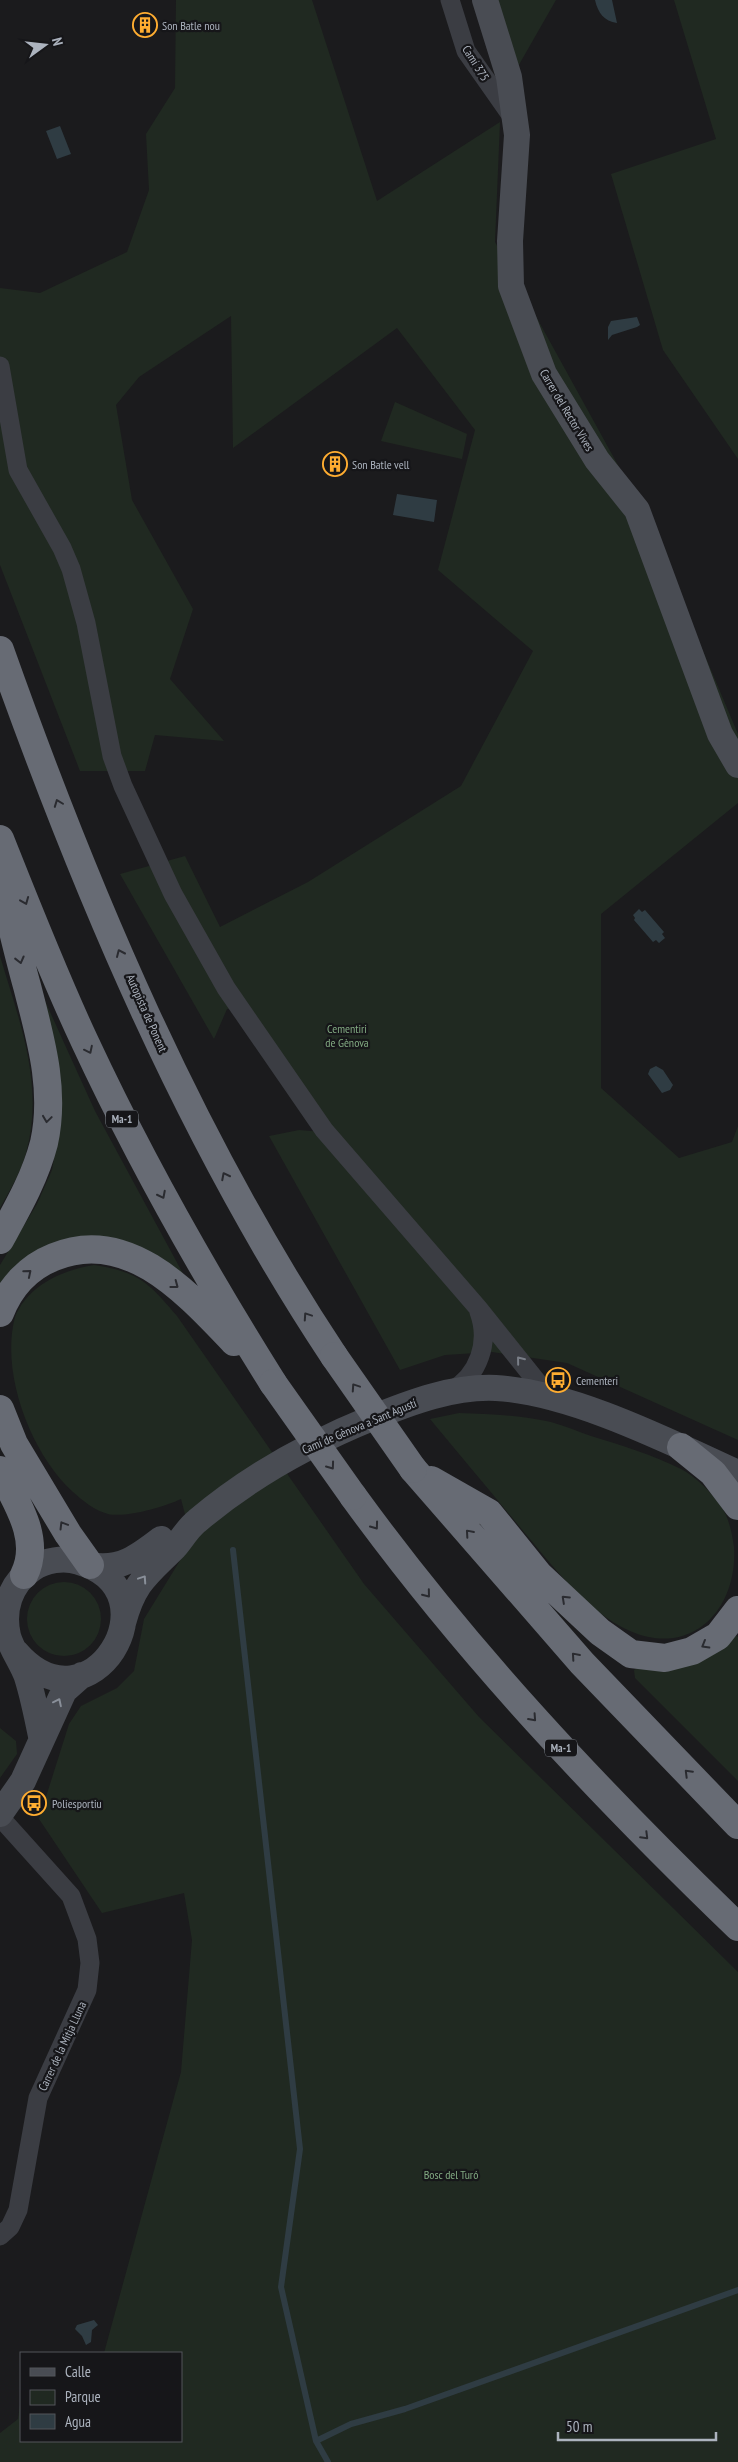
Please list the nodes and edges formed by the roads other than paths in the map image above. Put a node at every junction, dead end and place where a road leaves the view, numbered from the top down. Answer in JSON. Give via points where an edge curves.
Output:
{"nodes":[{"id":1,"x":450,"y":0,"type":"edge"},
{"id":2,"x":485,"y":0,"type":"edge"},
{"id":3,"x":515,"y":121,"type":"junction"},
{"id":4,"x":0,"y":366,"type":"edge"},
{"id":5,"x":0,"y":650,"type":"edge"},
{"id":6,"x":738,"y":765,"type":"edge"},
{"id":7,"x":0,"y":839,"type":"edge"},
{"id":8,"x":0,"y":878,"type":"edge"},
{"id":9,"x":0,"y":1240,"type":"edge"},
{"id":10,"x":478,"y":1308,"type":"junction"},
{"id":11,"x":0,"y":1313,"type":"edge"},
{"id":12,"x":273,"y":1383,"type":"junction"},
{"id":13,"x":447,"y":1393,"type":"junction"},
{"id":14,"x":550,"y":1398,"type":"junction"},
{"id":15,"x":0,"y":1409,"type":"edge"},
{"id":16,"x":681,"y":1447,"type":"junction"},
{"id":17,"x":413,"y":1469,"type":"junction"},
{"id":18,"x":0,"y":1470,"type":"edge"},
{"id":19,"x":738,"y":1473,"type":"edge"},
{"id":20,"x":738,"y":1506,"type":"edge"},
{"id":21,"x":195,"y":1523,"type":"junction"},
{"id":22,"x":90,"y":1566,"type":"junction"},
{"id":23,"x":14,"y":1584,"type":"edge"},
{"id":24,"x":738,"y":1610,"type":"edge"},
{"id":25,"x":123,"y":1623,"type":"junction"},
{"id":26,"x":8,"y":1637,"type":"edge"},
{"id":27,"x":82,"y":1675,"type":"junction"},
{"id":28,"x":41,"y":1736,"type":"junction"},
{"id":29,"x":0,"y":1815,"type":"edge"},
{"id":30,"x":733,"y":1817,"type":"edge"},
{"id":31,"x":738,"y":1927,"type":"edge"},
{"id":32,"x":0,"y":2236,"type":"edge"}],
"edges":[{"from":1,"to":3,"type":"street","name":"Camí 375","via":[[466,51]]},
{"from":2,"to":3,"type":"street","name":"Carrer del Rector Vives","via":[[509,77]]},
{"from":3,"to":6,"type":"street","name":"Carrer del Rector Vives","via":[[511,286],[544,374],[597,460],[637,510],[720,734]]},
{"from":4,"to":10,"type":"street","via":[[18,470],[71,569],[86,623],[112,756],[173,894],[226,988],[324,1130]]},
{"from":17,"to":5,"type":"highway","name":"Autopista de Ponent","one_way":true,"bridge":true,"via":[[288,1286],[193,1114],[116,945]]},
{"from":7,"to":12,"type":"highway","number":"Ma-1","one_way":true,"via":[[56,978],[120,1114],[195,1256]]},
{"from":8,"to":9,"type":"highway","one_way":true,"via":[[42,1048],[49,1106],[44,1142],[35,1171]]},
{"from":10,"to":13,"type":"street","via":[[482,1321],[482,1350],[477,1364],[465,1381]]},
{"from":14,"to":10,"type":"street","one_way":true},
{"from":11,"to":12,"type":"highway","one_way":true,"via":[[22,1278],[49,1259],[84,1250],[122,1254],[146,1264],[182,1290]]},
{"from":12,"to":31,"type":"highway","number":"Ma-1","one_way":true,"bridge":true,"via":[[397,1556],[467,1644],[610,1800]]},
{"from":13,"to":14,"type":"street","name":"Camí de Gènova a Sant Agustí","via":[[495,1388]]},
{"from":13,"to":21,"type":"street","name":"Camí de Gènova a Sant Agustí","via":[[394,1409],[304,1448],[274,1465]]},
{"from":14,"to":16,"type":"street","name":"Camí de Gènova a Sant Agustí","via":[[598,1413]]},
{"from":22,"to":15,"type":"highway","one_way":true,"via":[[14,1444]]},
{"from":16,"to":19,"type":"street","name":"Camí de Gènova a Sant Agustí"},
{"from":16,"to":20,"type":"highway","via":[[713,1473]]},
{"from":24,"to":17,"type":"highway","one_way":true,"via":[[718,1636],[692,1651],[666,1658],[631,1654],[600,1632],[539,1575],[489,1513]]},
{"from":30,"to":17,"type":"highway","name":"Autopista de Ponent","one_way":true,"via":[[582,1663]]},
{"from":18,"to":23,"type":"highway","via":[[32,1544],[32,1554]]},
{"from":21,"to":22,"type":"street","name":"Camí de Gènova a Sant Agustí","via":[[167,1535],[134,1560],[108,1567]]},
{"from":25,"to":21,"type":"street","name":"Camí de Gènova a Sant Agustí","one_way":true,"via":[[129,1602],[144,1576]]},
{"from":22,"to":23,"type":"street","via":[[61,1559],[45,1563]]},
{"from":22,"to":25,"type":"street","via":[[105,1575],[116,1589],[122,1604]]},
{"from":23,"to":26,"type":"street","via":[[7,1606]]},
{"from":25,"to":27,"type":"street","via":[[119,1642],[108,1660]]},
{"from":26,"to":27,"type":"street","via":[[30,1667],[52,1677]]},
{"from":26,"to":28,"type":"street","via":[[31,1690]]},
{"from":28,"to":27,"type":"street","one_way":true,"via":[[64,1691]]},
{"from":28,"to":29,"type":"street","via":[[22,1781]]},
{"from":29,"to":32,"type":"street","name":"Carrer de la Mitja Lluna","via":[[71,1896],[87,1939],[90,1963],[87,1990],[38,2098],[18,2210],[10,2227]]}]}
